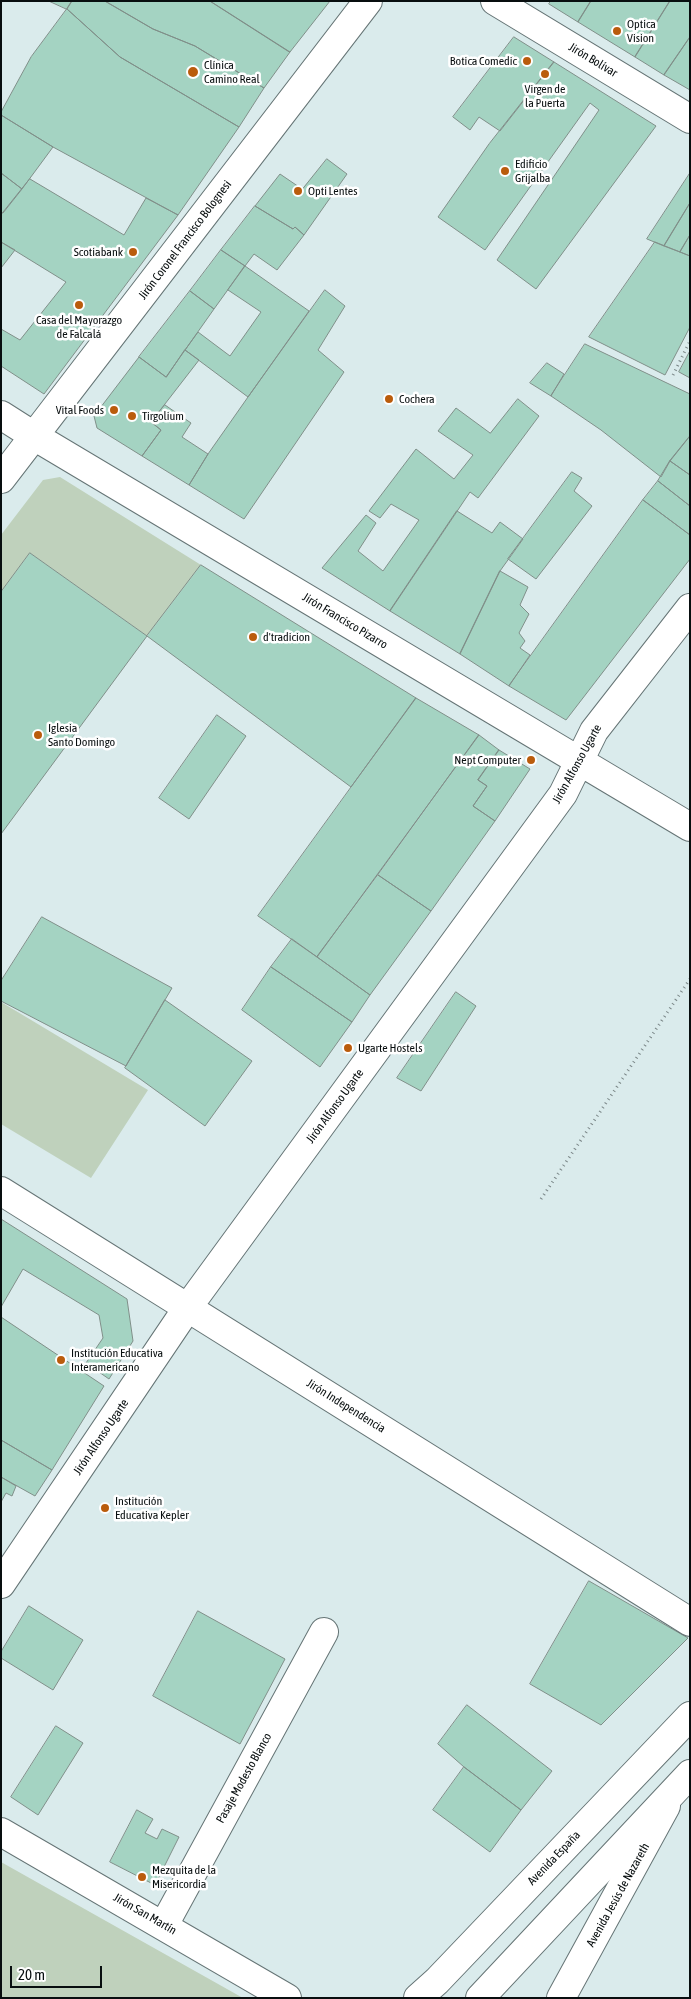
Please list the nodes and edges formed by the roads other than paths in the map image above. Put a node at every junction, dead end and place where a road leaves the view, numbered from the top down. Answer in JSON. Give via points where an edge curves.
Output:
{"nodes":[{"id":1,"x":368,"y":1,"type":"edge"},
{"id":2,"x":495,"y":1,"type":"edge"},
{"id":3,"x":690,"y":119,"type":"edge"},
{"id":4,"x":1,"y":415,"type":"edge"},
{"id":5,"x":34,"y":436,"type":"junction"},
{"id":6,"x":1,"y":479,"type":"edge"},
{"id":7,"x":690,"y":608,"type":"edge"},
{"id":8,"x":579,"y":760,"type":"junction"},
{"id":9,"x":690,"y":827,"type":"edge"},
{"id":10,"x":1,"y":1191,"type":"edge"},
{"id":11,"x":188,"y":1307,"type":"junction"},
{"id":12,"x":1,"y":1584,"type":"edge"},
{"id":13,"x":690,"y":1622,"type":"edge"},
{"id":14,"x":324,"y":1632,"type":"dead end"},
{"id":15,"x":690,"y":1716,"type":"edge"},
{"id":16,"x":682,"y":1783,"type":"edge"},
{"id":17,"x":1,"y":1832,"type":"edge"},
{"id":18,"x":164,"y":1924,"type":"junction"},
{"id":19,"x":287,"y":1998,"type":"edge"},
{"id":20,"x":418,"y":1998,"type":"edge"},
{"id":21,"x":480,"y":1998,"type":"edge"},
{"id":22,"x":561,"y":1998,"type":"edge"}],
"edges":[{"from":1,"to":5,"type":"street","name":"Jirón Coronel Francisco Bolognesi"},
{"from":2,"to":3,"type":"street","name":"Jirón Bolívar"},
{"from":4,"to":5,"type":"street","name":"Jirón Francisco Pizarro"},
{"from":5,"to":6,"type":"street","name":"Jirón Coronel Francisco Bolognesi"},
{"from":5,"to":8,"type":"street","name":"Jirón Francisco Pizarro"},
{"from":7,"to":8,"type":"street","name":"Jirón Alfonso Ugarte","via":[[594,731]]},
{"from":8,"to":9,"type":"street","name":"Jirón Francisco Pizarro"},
{"from":8,"to":11,"type":"street","name":"Jirón Alfonso Ugarte","via":[[563,794]]},
{"from":10,"to":11,"type":"street","name":"Jirón Independencia"},
{"from":11,"to":12,"type":"street","name":"Jirón Alfonso Ugarte"},
{"from":11,"to":13,"type":"street","name":"Jirón Independencia"},
{"from":14,"to":18,"type":"street","name":"Pasaje Modesto Blanco"},
{"from":15,"to":20,"type":"street","name":"Avenida España"},
{"from":16,"to":21,"type":"street"},
{"from":16,"to":22,"type":"street","name":"Avenida Jesús de Nazareth"},
{"from":17,"to":18,"type":"street","name":"Jirón San Martín"},
{"from":18,"to":19,"type":"street","name":"Jirón San Martín"}]}
